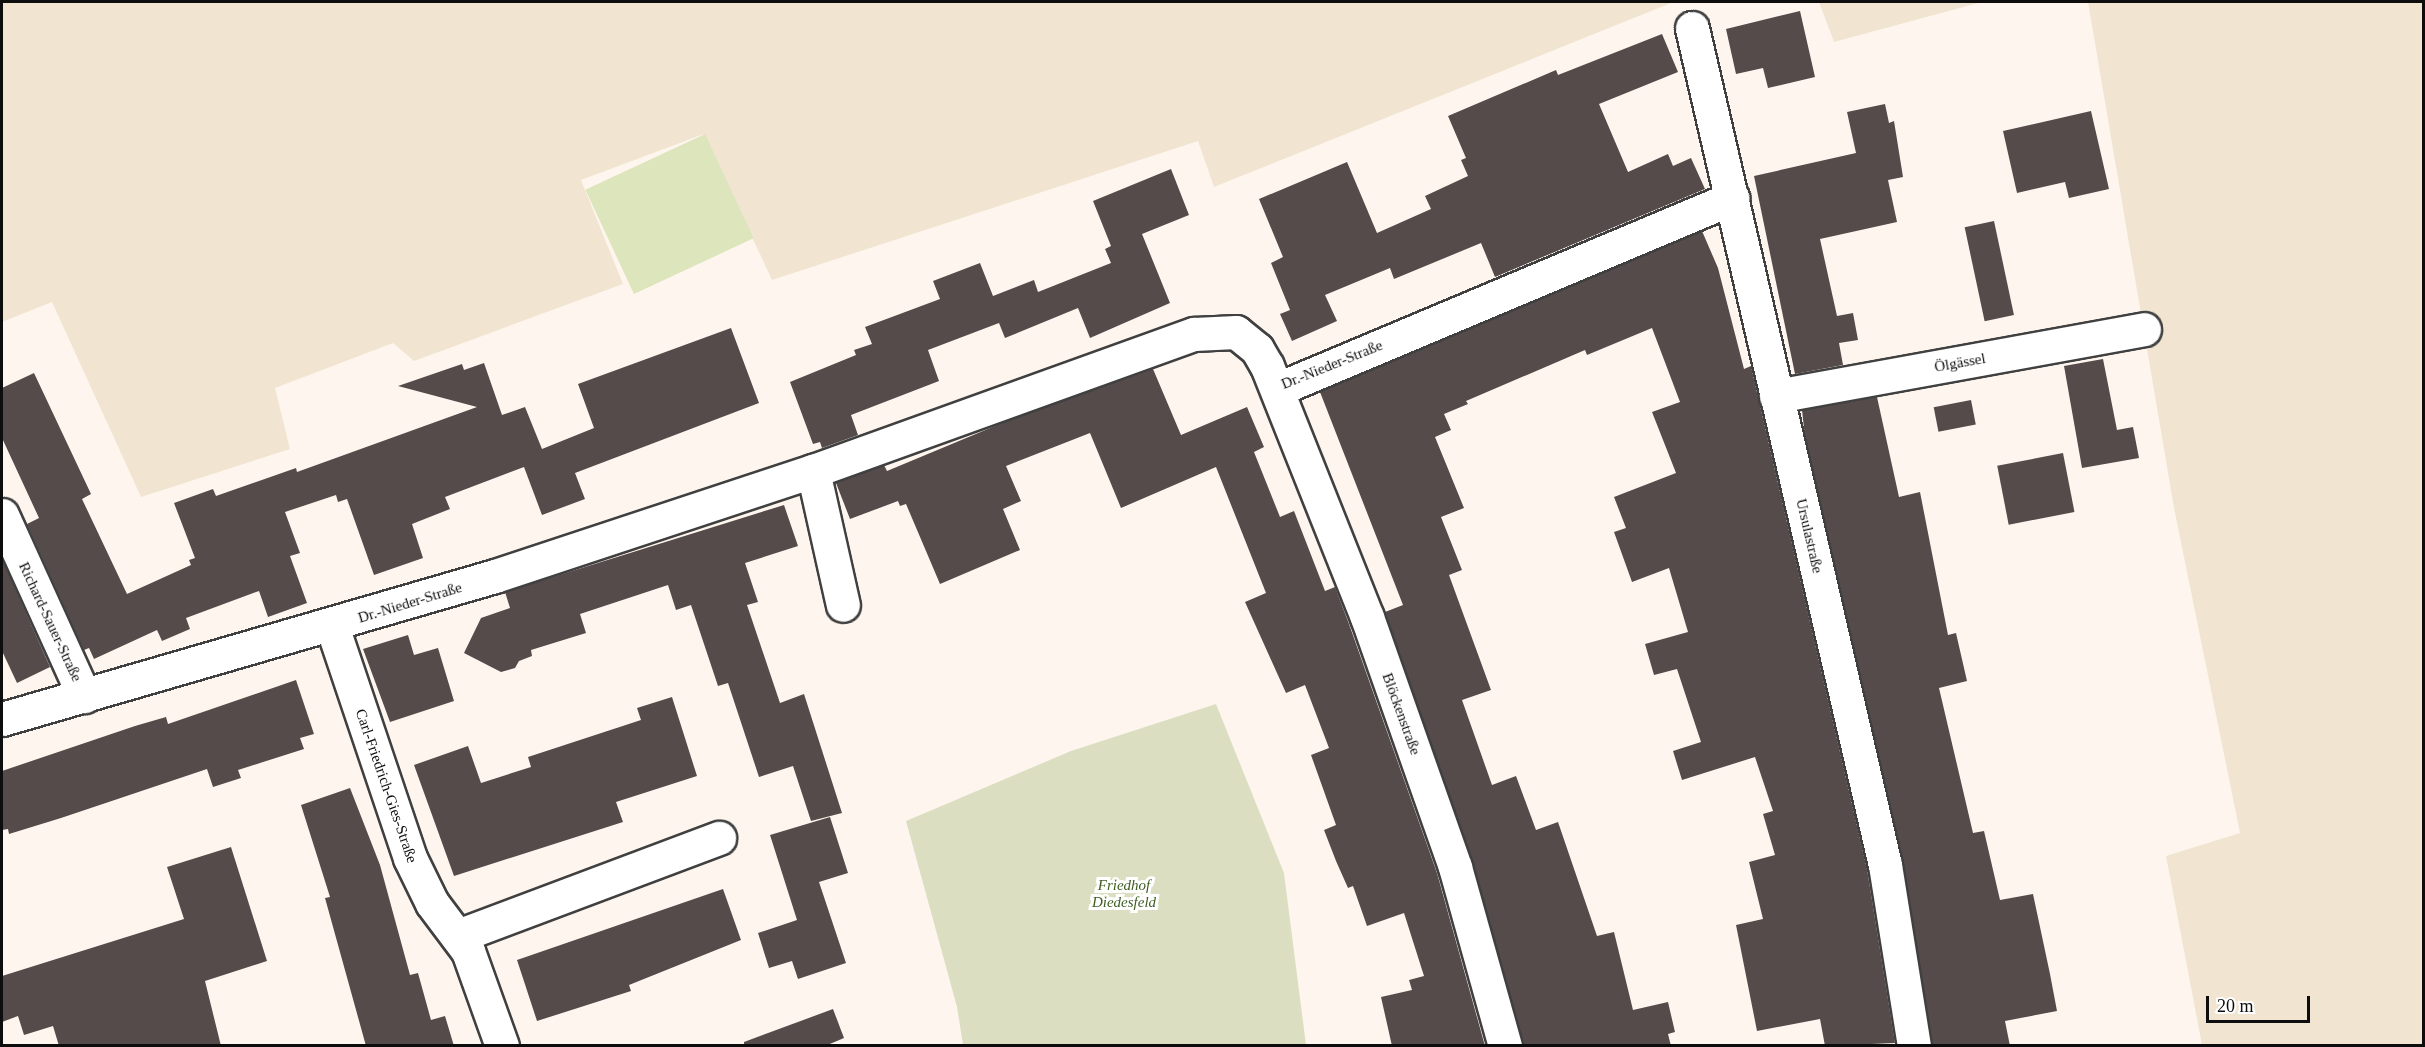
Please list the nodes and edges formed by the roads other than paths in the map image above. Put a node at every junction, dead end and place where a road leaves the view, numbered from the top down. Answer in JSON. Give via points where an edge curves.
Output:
{"nodes":[{"id":1,"x":1692,"y":28,"type":"dead end"},
{"id":2,"x":1731,"y":198,"type":"junction"},
{"id":3,"x":2144,"y":329,"type":"dead end"},
{"id":4,"x":1278,"y":389,"type":"junction"},
{"id":5,"x":1776,"y":396,"type":"junction"},
{"id":6,"x":813,"y":471,"type":"junction"},
{"id":7,"x":2,"y":515,"type":"edge"},
{"id":8,"x":843,"y":605,"type":"dead end"},
{"id":9,"x":333,"y":626,"type":"junction"},
{"id":10,"x":84,"y":696,"type":"junction"},
{"id":11,"x":2,"y":719,"type":"edge"},
{"id":12,"x":719,"y":838,"type":"dead end"},
{"id":13,"x":458,"y":936,"type":"junction"},
{"id":14,"x":502,"y":1046,"type":"edge"},
{"id":15,"x":1505,"y":1046,"type":"edge"},
{"id":16,"x":1914,"y":1046,"type":"edge"}],
"edges":[{"from":1,"to":2,"type":"street","name":"Ursulastraße"},
{"from":2,"to":4,"type":"street","name":"Dr.-Nieder-Straße"},
{"from":2,"to":5,"type":"street","name":"Ursulastraße"},
{"from":3,"to":5,"type":"street","name":"Ölgässel"},
{"from":4,"to":6,"type":"street","name":"Dr.-Nieder-Straße","via":[[1267,366],[1247,340],[1236,332],[1204,332]]},
{"from":4,"to":15,"type":"street","name":"Blöckenstraße","via":[[1367,617],[1455,867]]},
{"from":5,"to":16,"type":"street","name":"Ursulastraße","via":[[1885,865]]},
{"from":6,"to":8,"type":"street"},
{"from":6,"to":9,"type":"street","name":"Dr.-Nieder-Straße"},
{"from":7,"to":10,"type":"street","name":"Richard-Sauer-Straße"},
{"from":9,"to":10,"type":"street","name":"Dr.-Nieder-Straße"},
{"from":9,"to":13,"type":"street","name":"Carl-Friedrich-Gies-Straße","via":[[410,858],[432,903]]},
{"from":10,"to":11,"type":"street","name":"Dr.-Nieder-Straße"},
{"from":12,"to":13,"type":"street"},
{"from":13,"to":14,"type":"street","name":"Carl-Friedrich-Gies-Straße"}]}
